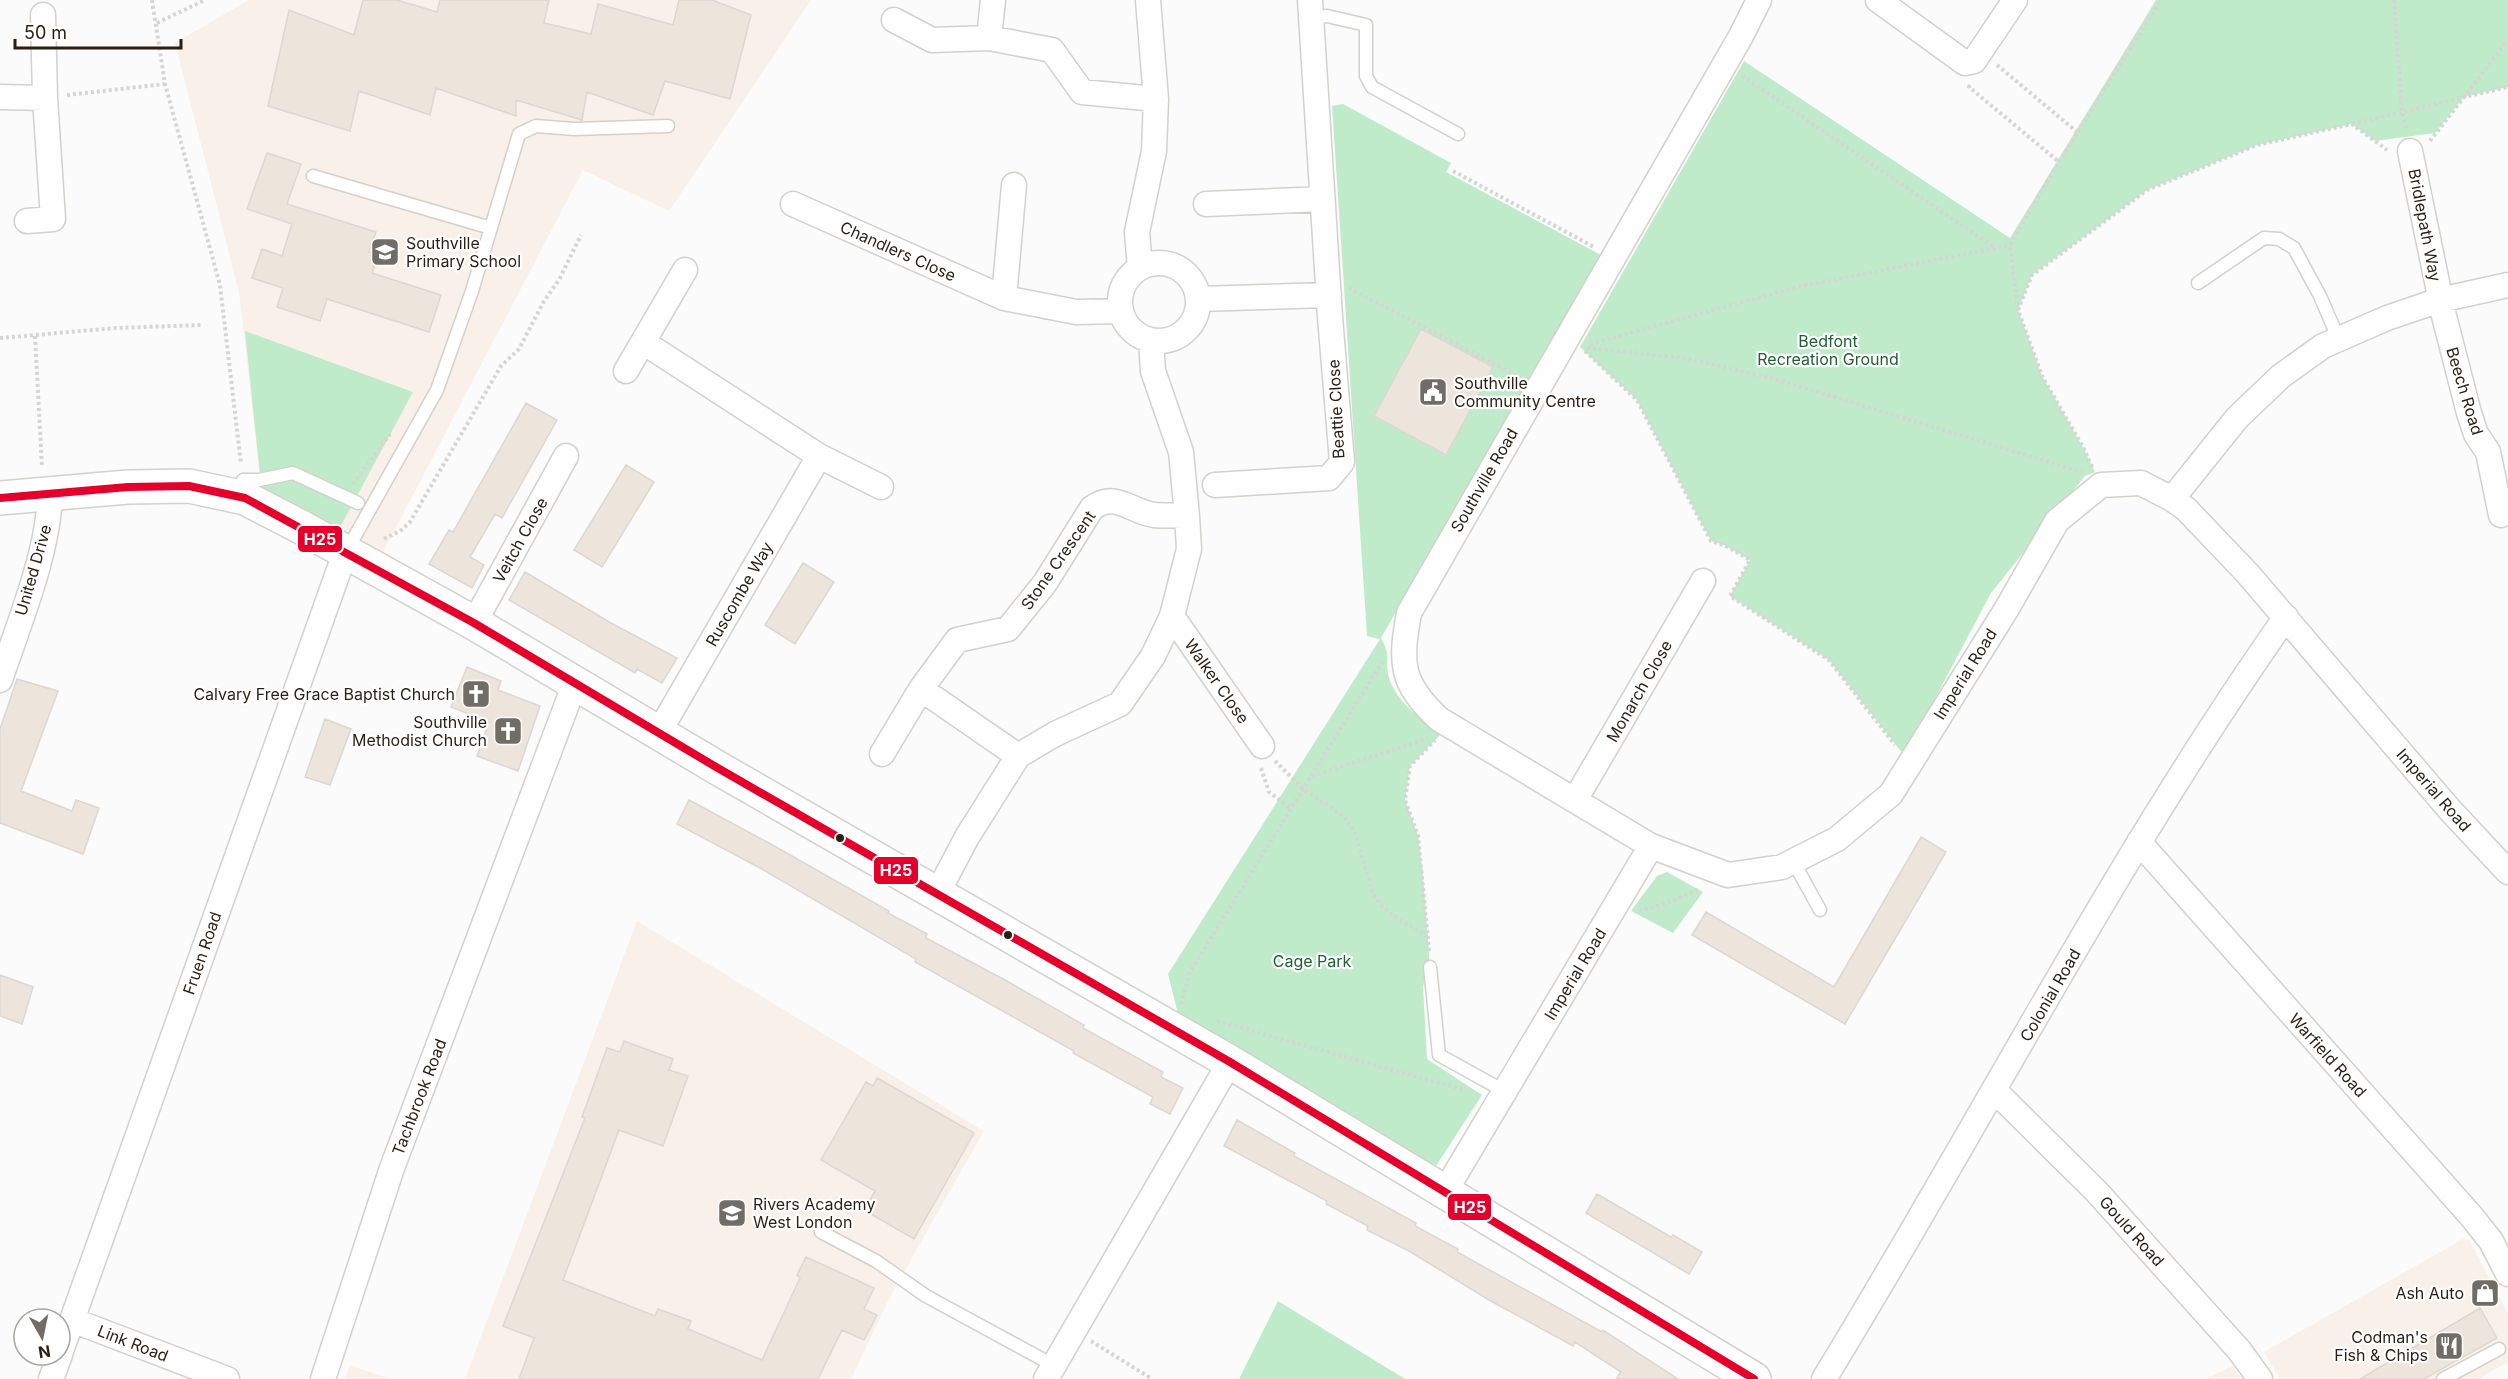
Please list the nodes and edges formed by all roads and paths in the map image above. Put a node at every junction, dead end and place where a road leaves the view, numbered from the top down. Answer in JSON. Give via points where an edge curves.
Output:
{"nodes":[{"id":1,"x":152,"y":0,"type":"edge"},
{"id":2,"x":205,"y":0,"type":"edge"},
{"id":3,"x":993,"y":0,"type":"edge"},
{"id":4,"x":1148,"y":0,"type":"edge"},
{"id":5,"x":1759,"y":0,"type":"edge"},
{"id":6,"x":1878,"y":0,"type":"edge"},
{"id":7,"x":2015,"y":0,"type":"edge"},
{"id":8,"x":2161,"y":0,"type":"edge"},
{"id":9,"x":2394,"y":0,"type":"edge"},
{"id":10,"x":1311,"y":9,"type":"edge"},
{"id":11,"x":43,"y":15,"type":"dead end"},
{"id":12,"x":894,"y":20,"type":"dead end"},
{"id":13,"x":157,"y":22,"type":"junction"},
{"id":14,"x":989,"y":38,"type":"junction"},
{"id":15,"x":2508,"y":40,"type":"edge"},
{"id":16,"x":1981,"y":52,"type":"junction"},
{"id":17,"x":1738,"y":73,"type":"dead end"},
{"id":18,"x":1971,"y":83,"type":"dead end"},
{"id":19,"x":165,"y":84,"type":"junction"},
{"id":20,"x":2508,"y":87,"type":"edge"},
{"id":21,"x":0,"y":97,"type":"edge"},
{"id":22,"x":2464,"y":97,"type":"junction"},
{"id":23,"x":45,"y":98,"type":"junction"},
{"id":24,"x":1156,"y":99,"type":"junction"},
{"id":25,"x":2402,"y":111,"type":"junction"},
{"id":26,"x":2352,"y":124,"type":"junction"},
{"id":27,"x":668,"y":126,"type":"dead end"},
{"id":28,"x":2077,"y":132,"type":"junction"},
{"id":29,"x":1458,"y":134,"type":"dead end"},
{"id":30,"x":2410,"y":151,"type":"junction"},
{"id":31,"x":2059,"y":162,"type":"junction"},
{"id":32,"x":1453,"y":171,"type":"dead end"},
{"id":33,"x":313,"y":176,"type":"dead end"},
{"id":34,"x":1014,"y":185,"type":"dead end"},
{"id":35,"x":1322,"y":199,"type":"junction"},
{"id":36,"x":793,"y":204,"type":"dead end"},
{"id":37,"x":1206,"y":204,"type":"dead end"},
{"id":38,"x":27,"y":221,"type":"dead end"},
{"id":39,"x":491,"y":228,"type":"junction"},
{"id":40,"x":581,"y":235,"type":"dead end"},
{"id":41,"x":2010,"y":245,"type":"junction"},
{"id":42,"x":1995,"y":248,"type":"junction"},
{"id":43,"x":1603,"y":252,"type":"dead end"},
{"id":44,"x":1140,"y":268,"type":"junction"},
{"id":45,"x":685,"y":270,"type":"dead end"},
{"id":46,"x":2198,"y":284,"type":"dead end"},
{"id":47,"x":2508,"y":285,"type":"edge"},
{"id":48,"x":1328,"y":290,"type":"junction"},
{"id":49,"x":1004,"y":298,"type":"junction"},
{"id":50,"x":1198,"y":299,"type":"junction"},
{"id":51,"x":2440,"y":300,"type":"junction"},
{"id":52,"x":2018,"y":310,"type":"junction"},
{"id":53,"x":1121,"y":311,"type":"junction"},
{"id":54,"x":202,"y":326,"type":"dead end"},
{"id":55,"x":34,"y":336,"type":"junction"},
{"id":56,"x":0,"y":338,"type":"edge"},
{"id":57,"x":2339,"y":340,"type":"junction"},
{"id":58,"x":1151,"y":341,"type":"junction"},
{"id":59,"x":643,"y":342,"type":"junction"},
{"id":60,"x":1580,"y":347,"type":"junction"},
{"id":61,"x":626,"y":371,"type":"dead end"},
{"id":62,"x":1527,"y":381,"type":"dead end"},
{"id":63,"x":417,"y":426,"type":"junction"},
{"id":64,"x":566,"y":456,"type":"dead end"},
{"id":65,"x":819,"y":456,"type":"junction"},
{"id":66,"x":1215,"y":485,"type":"dead end"},
{"id":67,"x":881,"y":487,"type":"dead end"},
{"id":68,"x":244,"y":489,"type":"junction"},
{"id":69,"x":47,"y":493,"type":"junction"},
{"id":70,"x":345,"y":495,"type":"junction"},
{"id":71,"x":0,"y":498,"type":"edge"},
{"id":72,"x":2172,"y":499,"type":"junction"},
{"id":73,"x":358,"y":503,"type":"dead end"},
{"id":74,"x":2500,"y":515,"type":"dead end"},
{"id":75,"x":1187,"y":516,"type":"junction"},
{"id":76,"x":384,"y":539,"type":"dead end"},
{"id":77,"x":345,"y":553,"type":"junction"},
{"id":78,"x":1702,"y":581,"type":"dead end"},
{"id":79,"x":1172,"y":616,"type":"junction"},
{"id":80,"x":2286,"y":617,"type":"junction"},
{"id":81,"x":474,"y":623,"type":"junction"},
{"id":82,"x":1383,"y":661,"type":"dead end"},
{"id":83,"x":0,"y":680,"type":"edge"},
{"id":84,"x":575,"y":682,"type":"junction"},
{"id":85,"x":921,"y":689,"type":"junction"},
{"id":86,"x":659,"y":732,"type":"junction"},
{"id":87,"x":1898,"y":749,"type":"dead end"},
{"id":88,"x":882,"y":754,"type":"dead end"},
{"id":89,"x":1269,"y":754,"type":"joint"},
{"id":90,"x":1018,"y":756,"type":"junction"},
{"id":91,"x":1260,"y":772,"type":"dead end"},
{"id":92,"x":1310,"y":777,"type":"junction"},
{"id":93,"x":1303,"y":789,"type":"junction"},
{"id":94,"x":1575,"y":800,"type":"junction"},
{"id":95,"x":1291,"y":808,"type":"junction"},
{"id":96,"x":2139,"y":842,"type":"junction"},
{"id":97,"x":1651,"y":846,"type":"junction"},
{"id":98,"x":1793,"y":861,"type":"junction"},
{"id":99,"x":2508,"y":872,"type":"edge"},
{"id":100,"x":1702,"y":888,"type":"dead end"},
{"id":101,"x":937,"y":894,"type":"junction"},
{"id":102,"x":1820,"y":910,"type":"dead end"},
{"id":103,"x":1634,"y":912,"type":"dead end"},
{"id":104,"x":1428,"y":936,"type":"junction"},
{"id":105,"x":1430,"y":967,"type":"joint"},
{"id":106,"x":1179,"y":1011,"type":"dead end"},
{"id":107,"x":1214,"y":1020,"type":"dead end"},
{"id":108,"x":1230,"y":1062,"type":"junction"},
{"id":109,"x":1995,"y":1091,"type":"junction"},
{"id":110,"x":1471,"y":1092,"type":"dead end"},
{"id":111,"x":1506,"y":1092,"type":"junction"},
{"id":112,"x":1444,"y":1193,"type":"junction"},
{"id":113,"x":821,"y":1232,"type":"dead end"},
{"id":114,"x":2508,"y":1274,"type":"edge"},
{"id":115,"x":72,"y":1320,"type":"joint"},
{"id":116,"x":1073,"y":1330,"type":"junction"},
{"id":117,"x":2499,"y":1349,"type":"dead end"},
{"id":118,"x":1050,"y":1372,"type":"edge"},
{"id":119,"x":2447,"y":1378,"type":"edge"},
{"id":120,"x":228,"y":1379,"type":"edge"},
{"id":121,"x":323,"y":1379,"type":"edge"},
{"id":122,"x":1152,"y":1379,"type":"edge"},
{"id":123,"x":1754,"y":1379,"type":"edge"},
{"id":124,"x":1824,"y":1379,"type":"edge"},
{"id":125,"x":2260,"y":1379,"type":"edge"}],
"edges":[{"from":1,"to":13,"type":"path"},
{"from":2,"to":13,"type":"path"},
{"from":3,"to":14,"type":"street"},
{"from":4,"to":24,"type":"street"},
{"from":5,"to":94,"type":"street","name":"Southville Road","via":[[1409,613],[1403,650],[1407,677],[1420,701],[1439,719]]},
{"from":6,"to":16,"type":"street","via":[[1965,63],[1974,61]]},
{"from":7,"to":16,"type":"street"},
{"from":8,"to":28,"type":"path"},
{"from":9,"to":25,"type":"path"},
{"from":10,"to":29,"type":"lane","via":[[1366,25],[1366,76],[1372,87]]},
{"from":10,"to":35,"type":"street","name":"Beattie Close"},
{"from":11,"to":23,"type":"street"},
{"from":12,"to":14,"type":"street","via":[[932,40]]},
{"from":13,"to":19,"type":"path"},
{"from":14,"to":24,"type":"street","via":[[1052,50],[1082,92]]},
{"from":15,"to":22,"type":"path"},
{"from":16,"to":28,"type":"path"},
{"from":17,"to":42,"type":"path"},
{"from":18,"to":31,"type":"path","via":[[1969,87]]},
{"from":19,"to":23,"type":"path"},
{"from":19,"to":68,"type":"path","via":[[219,285]]},
{"from":20,"to":22,"type":"path"},
{"from":21,"to":23,"type":"street"},
{"from":22,"to":25,"type":"path"},
{"from":22,"to":30,"type":"path","via":[[2422,153]]},
{"from":23,"to":38,"type":"street","via":[[53,219]]},
{"from":24,"to":44,"type":"street","via":[[1155,151],[1137,232]]},
{"from":25,"to":26,"type":"path"},
{"from":25,"to":30,"type":"path"},
{"from":26,"to":30,"type":"path","via":[[2402,160]]},
{"from":26,"to":52,"type":"path","via":[[2257,145],[2147,190],[2032,275]]},
{"from":27,"to":39,"type":"lane","via":[[536,126],[519,134]]},
{"from":28,"to":31,"type":"path"},
{"from":30,"to":51,"type":"street","name":"Bridlepath Way"},
{"from":31,"to":41,"type":"path"},
{"from":32,"to":43,"type":"path"},
{"from":33,"to":39,"type":"lane"},
{"from":34,"to":49,"type":"street"},
{"from":35,"to":37,"type":"street"},
{"from":35,"to":48,"type":"street","name":"Beattie Close"},
{"from":36,"to":49,"type":"street","name":"Chandlers Close"},
{"from":39,"to":63,"type":"lane","via":[[437,390]]},
{"from":40,"to":76,"type":"path","via":[[519,349],[501,366],[410,522]]},
{"from":41,"to":42,"type":"path"},
{"from":41,"to":52,"type":"path"},
{"from":42,"to":60,"type":"path","via":[[1797,287]]},
{"from":44,"to":50,"type":"street","via":[[1152,264],[1178,267],[1196,287]]},
{"from":44,"to":53,"type":"street","via":[[1123,287]]},
{"from":45,"to":59,"type":"street"},
{"from":46,"to":57,"type":"lane","via":[[2264,238],[2279,239],[2294,248]]},
{"from":47,"to":51,"type":"street"},
{"from":48,"to":50,"type":"street"},
{"from":48,"to":62,"type":"path","via":[[1341,284]]},
{"from":48,"to":66,"type":"street","name":"Beattie Close","via":[[1342,462],[1329,478]]},
{"from":49,"to":53,"type":"street","name":"Chandlers Close","via":[[1076,312]]},
{"from":50,"to":58,"type":"street","via":[[1198,312],[1185,332],[1175,338]]},
{"from":51,"to":57,"type":"street"},
{"from":51,"to":74,"type":"street","name":"Beech Road","via":[[2475,434],[2488,452]]},
{"from":52,"to":60,"type":"path","via":[[2042,376],[2084,449],[2092,473],[1778,380],[1686,358]]},
{"from":53,"to":58,"type":"street","via":[[1132,330]]},
{"from":54,"to":55,"type":"path","via":[[116,328]]},
{"from":55,"to":56,"type":"path"},
{"from":55,"to":69,"type":"path"},
{"from":57,"to":72,"type":"street","via":[[2323,346],[2281,376],[2237,418]]},
{"from":58,"to":75,"type":"street","via":[[1153,372],[1181,452]]},
{"from":59,"to":61,"type":"street"},
{"from":59,"to":65,"type":"street"},
{"from":60,"to":87,"type":"path","via":[[1637,400],[1711,541],[1750,560],[1730,596],[1829,660]]},
{"from":63,"to":70,"type":"path","via":[[401,420]]},
{"from":63,"to":77,"type":"lane"},
{"from":64,"to":81,"type":"street","name":"Veitch Close"},
{"from":65,"to":67,"type":"street"},
{"from":65,"to":86,"type":"street","name":"Ruscombe Way"},
{"from":68,"to":69,"type":"main road","via":[[128,487]]},
{"from":68,"to":70,"type":"lane","via":[[259,480],[293,472]]},
{"from":68,"to":77,"type":"main road"},
{"from":69,"to":71,"type":"main road"},
{"from":69,"to":83,"type":"street","name":"United Drive","via":[[49,511],[34,574]]},
{"from":70,"to":73,"type":"lane"},
{"from":72,"to":80,"type":"street","name":"Imperial Road","via":[[2186,509]]},
{"from":72,"to":98,"type":"street","name":"Imperial Road","via":[[2141,483],[2101,485],[2057,521],[1891,794],[1837,839]]},
{"from":75,"to":79,"type":"street","via":[[1189,549]]},
{"from":75,"to":85,"type":"street","name":"Stone Crescent","via":[[1152,515],[1103,500],[1092,508],[1045,583],[1008,628],[957,640]]},
{"from":77,"to":81,"type":"main road"},
{"from":77,"to":115,"type":"street","name":"Fruen Road"},
{"from":78,"to":94,"type":"street","name":"Monarch Close"},
{"from":79,"to":89,"type":"street","name":"Walker Close"},
{"from":79,"to":90,"type":"street","via":[[1153,656],[1120,704]]},
{"from":80,"to":96,"type":"street","name":"Colonial Road","via":[[2227,700]]},
{"from":80,"to":99,"type":"street","name":"Imperial Road","via":[[2450,810]]},
{"from":81,"to":84,"type":"main road"},
{"from":82,"to":92,"type":"path"},
{"from":84,"to":86,"type":"main road"},
{"from":84,"to":121,"type":"street","name":"Tachbrook Road","via":[[392,1168]]},
{"from":85,"to":88,"type":"street","name":"Stone Crescent"},
{"from":85,"to":90,"type":"street"},
{"from":86,"to":101,"type":"main road"},
{"from":89,"to":93,"type":"path"},
{"from":90,"to":101,"type":"street"},
{"from":91,"to":95,"type":"path","via":[[1269,792]]},
{"from":92,"to":93,"type":"path"},
{"from":92,"to":104,"type":"path","via":[[1440,735],[1410,766],[1405,800],[1418,836]]},
{"from":93,"to":95,"type":"path"},
{"from":93,"to":104,"type":"path","via":[[1344,816],[1355,832],[1372,891],[1380,904]]},
{"from":94,"to":97,"type":"street","name":"Southville Road"},
{"from":95,"to":106,"type":"path","via":[[1190,972]]},
{"from":96,"to":109,"type":"street","name":"Colonial Road"},
{"from":96,"to":114,"type":"street","name":"Warfield Road","via":[[2472,1217],[2491,1241]]},
{"from":97,"to":98,"type":"street","name":"Imperial Road","via":[[1728,875],[1782,867]]},
{"from":97,"to":111,"type":"street","name":"Imperial Road"},
{"from":98,"to":102,"type":"lane"},
{"from":100,"to":103,"type":"path"},
{"from":101,"to":108,"type":"main road"},
{"from":104,"to":105,"type":"path"},
{"from":105,"to":111,"type":"lane","via":[[1439,1055]]},
{"from":107,"to":110,"type":"path"},
{"from":108,"to":112,"type":"main road"},
{"from":108,"to":116,"type":"street"},
{"from":109,"to":124,"type":"street","name":"Colonial Road"},
{"from":109,"to":125,"type":"street","name":"Gould Road","via":[[2097,1192],[2239,1350]]},
{"from":111,"to":112,"type":"street","name":"Imperial Road"},
{"from":112,"to":123,"type":"main road"},
{"from":113,"to":118,"type":"lane","via":[[876,1261]]},
{"from":115,"to":120,"type":"street","name":"Link Road"},
{"from":116,"to":118,"type":"street"},
{"from":116,"to":122,"type":"path"},
{"from":117,"to":119,"type":"lane"}]}
